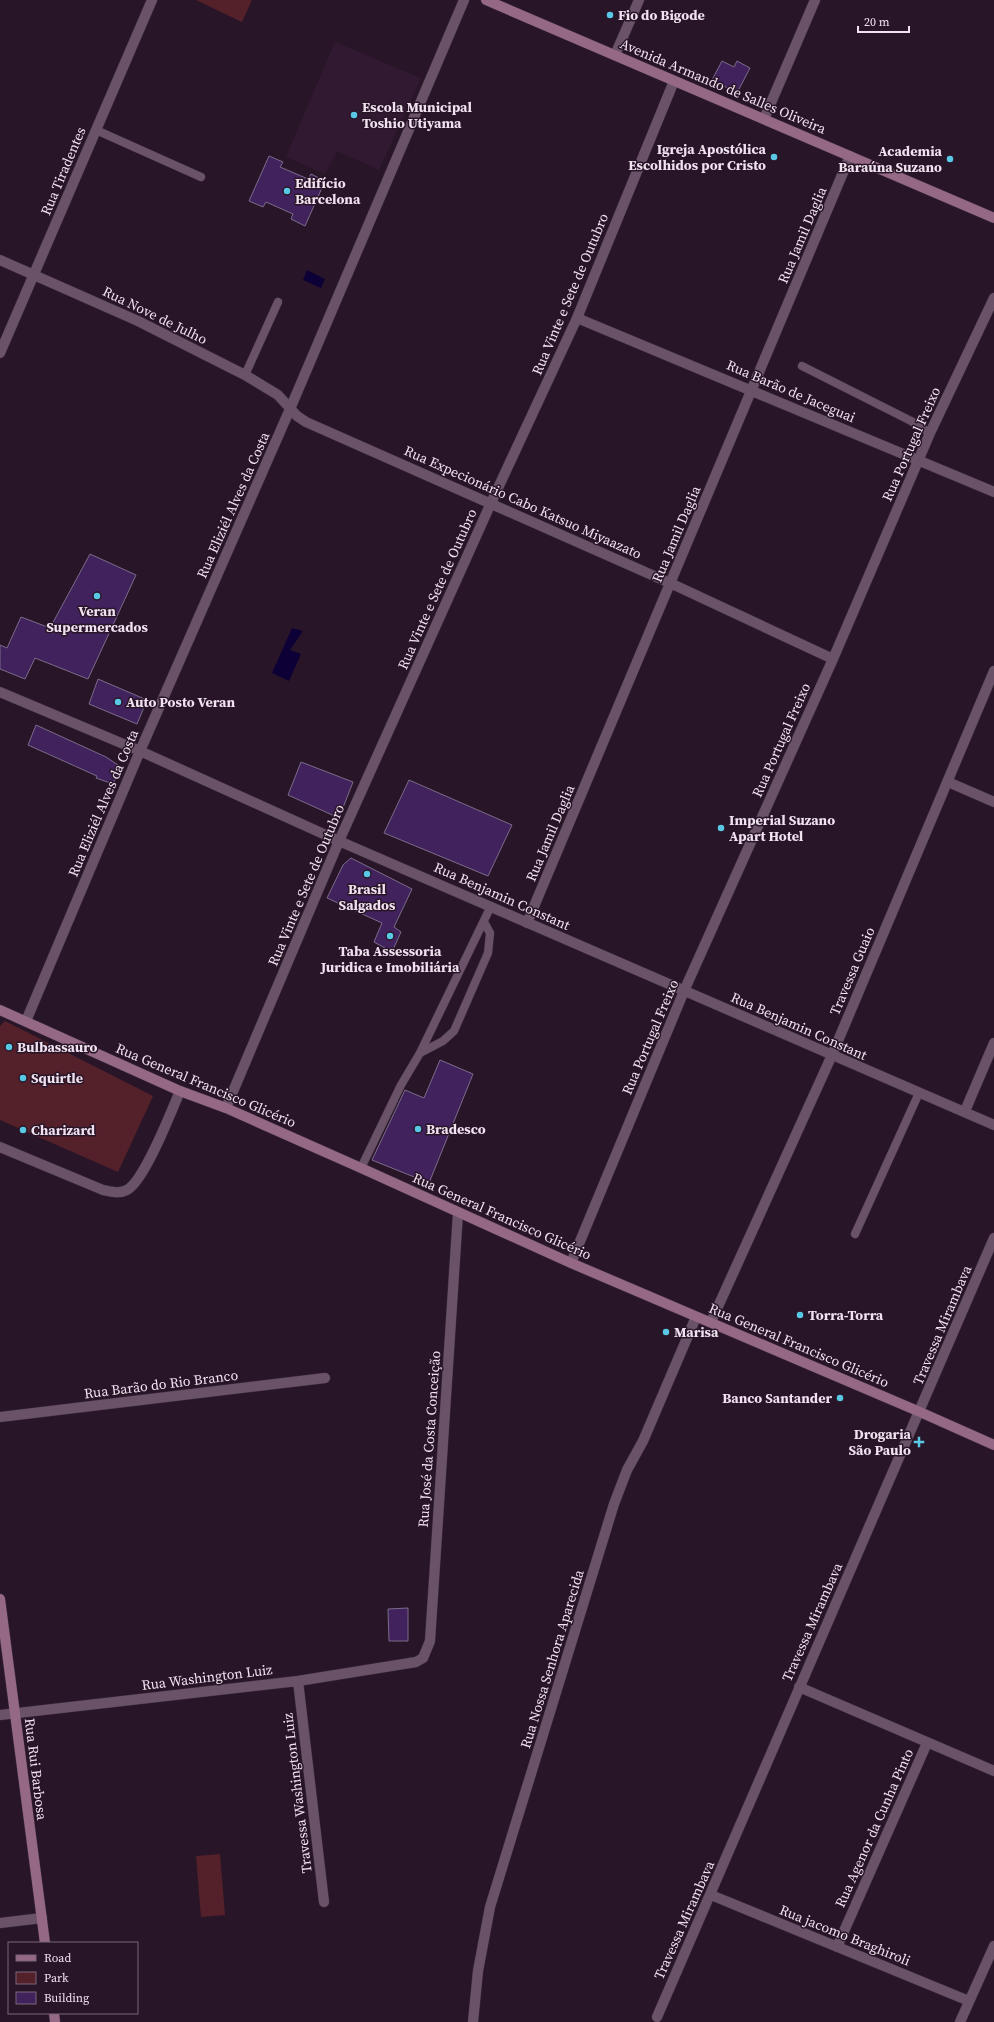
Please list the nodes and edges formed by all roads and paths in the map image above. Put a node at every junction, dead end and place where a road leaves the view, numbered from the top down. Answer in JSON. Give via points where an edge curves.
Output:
{"nodes":[{"id":1,"x":152,"y":0,"type":"edge"},
{"id":2,"x":464,"y":0,"type":"edge"},
{"id":3,"x":486,"y":0,"type":"edge"},
{"id":4,"x":639,"y":0,"type":"edge"},
{"id":5,"x":815,"y":0,"type":"edge"},
{"id":6,"x":615,"y":55,"type":"junction"},
{"id":7,"x":674,"y":81,"type":"junction"},
{"id":8,"x":764,"y":119,"type":"junction"},
{"id":9,"x":96,"y":130,"type":"junction"},
{"id":10,"x":850,"y":156,"type":"junction"},
{"id":11,"x":201,"y":177,"type":"dead end"},
{"id":12,"x":994,"y":218,"type":"edge"},
{"id":13,"x":0,"y":260,"type":"edge"},
{"id":14,"x":33,"y":274,"type":"junction"},
{"id":15,"x":994,"y":298,"type":"edge"},
{"id":16,"x":278,"y":302,"type":"dead end"},
{"id":17,"x":577,"y":318,"type":"junction"},
{"id":18,"x":0,"y":353,"type":"edge"},
{"id":19,"x":802,"y":366,"type":"dead end"},
{"id":20,"x":245,"y":375,"type":"junction"},
{"id":21,"x":752,"y":390,"type":"junction"},
{"id":22,"x":290,"y":409,"type":"junction"},
{"id":23,"x":930,"y":433,"type":"junction"},
{"id":24,"x":918,"y":460,"type":"junction"},
{"id":25,"x":994,"y":492,"type":"edge"},
{"id":26,"x":490,"y":503,"type":"junction"},
{"id":27,"x":670,"y":583,"type":"junction"},
{"id":28,"x":833,"y":659,"type":"junction"},
{"id":29,"x":994,"y":671,"type":"edge"},
{"id":30,"x":0,"y":692,"type":"edge"},
{"id":31,"x":140,"y":751,"type":"junction"},
{"id":32,"x":948,"y":782,"type":"junction"},
{"id":33,"x":994,"y":802,"type":"edge"},
{"id":34,"x":339,"y":840,"type":"junction"},
{"id":35,"x":491,"y":906,"type":"junction"},
{"id":36,"x":484,"y":922,"type":"junction"},
{"id":37,"x":527,"y":923,"type":"junction"},
{"id":38,"x":684,"y":990,"type":"junction"},
{"id":39,"x":0,"y":1010,"type":"edge"},
{"id":40,"x":26,"y":1022,"type":"junction"},
{"id":41,"x":994,"y":1043,"type":"edge"},
{"id":42,"x":420,"y":1053,"type":"junction"},
{"id":43,"x":832,"y":1055,"type":"junction"},
{"id":44,"x":180,"y":1091,"type":"junction"},
{"id":45,"x":919,"y":1094,"type":"junction"},
{"id":46,"x":226,"y":1108,"type":"junction"},
{"id":47,"x":965,"y":1111,"type":"junction"},
{"id":48,"x":994,"y":1125,"type":"edge"},
{"id":49,"x":0,"y":1147,"type":"edge"},
{"id":50,"x":361,"y":1168,"type":"junction"},
{"id":51,"x":458,"y":1213,"type":"junction"},
{"id":52,"x":855,"y":1234,"type":"dead end"},
{"id":53,"x":994,"y":1238,"type":"edge"},
{"id":54,"x":571,"y":1263,"type":"junction"},
{"id":55,"x":696,"y":1317,"type":"junction"},
{"id":56,"x":711,"y":1322,"type":"junction"},
{"id":57,"x":325,"y":1378,"type":"dead end"},
{"id":58,"x":920,"y":1412,"type":"junction"},
{"id":59,"x":0,"y":1417,"type":"edge"},
{"id":60,"x":994,"y":1445,"type":"edge"},
{"id":61,"x":0,"y":1599,"type":"edge"},
{"id":62,"x":416,"y":1662,"type":"joint"},
{"id":63,"x":298,"y":1681,"type":"junction"},
{"id":64,"x":799,"y":1687,"type":"junction"},
{"id":65,"x":15,"y":1713,"type":"junction"},
{"id":66,"x":0,"y":1715,"type":"edge"},
{"id":67,"x":927,"y":1743,"type":"junction"},
{"id":68,"x":994,"y":1771,"type":"edge"},
{"id":69,"x":711,"y":1895,"type":"junction"},
{"id":70,"x":324,"y":1902,"type":"dead end"},
{"id":71,"x":42,"y":1918,"type":"junction"},
{"id":72,"x":0,"y":1923,"type":"edge"},
{"id":73,"x":45,"y":1942,"type":"edge"},
{"id":74,"x":994,"y":1946,"type":"edge"},
{"id":75,"x":837,"y":1947,"type":"junction"},
{"id":76,"x":969,"y":2001,"type":"junction"},
{"id":77,"x":657,"y":2017,"type":"dead end"},
{"id":78,"x":473,"y":2022,"type":"edge"},
{"id":79,"x":960,"y":2022,"type":"edge"}],
"edges":[{"from":1,"to":9,"type":"street","name":"Rua Tiradentes"},
{"from":2,"to":22,"type":"street","name":"Rua Eliziél Alves da Costa"},
{"from":3,"to":6,"type":"main road","name":"Avenida Armando de Salles Oliveira"},
{"from":4,"to":6,"type":"street"},
{"from":5,"to":8,"type":"street"},
{"from":6,"to":7,"type":"main road","name":"Avenida Armando de Salles Oliveira"},
{"from":7,"to":8,"type":"main road","name":"Avenida Armando de Salles Oliveira"},
{"from":7,"to":17,"type":"street","name":"Rua Vinte e Sete de Outubro"},
{"from":8,"to":10,"type":"main road","name":"Avenida Armando de Salles Oliveira"},
{"from":9,"to":11,"type":"lane"},
{"from":9,"to":14,"type":"street","name":"Rua Tiradentes"},
{"from":10,"to":12,"type":"main road","name":"Avenida Armando de Salles Oliveira"},
{"from":10,"to":21,"type":"street","name":"Rua Jamil Daglia"},
{"from":13,"to":14,"type":"street","name":"Rua Nove de Julho"},
{"from":14,"to":18,"type":"street","name":"Rua Tiradentes"},
{"from":14,"to":20,"type":"street","name":"Rua Nove de Julho","via":[[138,321]]},
{"from":15,"to":23,"type":"street","name":"Rua Portugal Freixo"},
{"from":16,"to":20,"type":"lane"},
{"from":17,"to":21,"type":"street","name":"Rua Barão de Jaceguai"},
{"from":17,"to":26,"type":"street","name":"Rua Vinte e Sete de Outubro"},
{"from":19,"to":23,"type":"lane"},
{"from":20,"to":22,"type":"street","name":"Rua Nove de Julho","via":[[278,395]]},
{"from":21,"to":24,"type":"street","name":"Rua Barão de Jaceguai"},
{"from":21,"to":27,"type":"street","name":"Rua Jamil Daglia"},
{"from":22,"to":26,"type":"street","name":"Rua Expecionário Cabo Katsuo Miyaazato","via":[[306,422]]},
{"from":22,"to":31,"type":"street","name":"Rua Eliziél Alves da Costa"},
{"from":23,"to":24,"type":"street","name":"Rua Portugal Freixo"},
{"from":24,"to":25,"type":"street","name":"Rua Barão de Jaceguai"},
{"from":24,"to":28,"type":"street","name":"Rua Portugal Freixo"},
{"from":26,"to":27,"type":"street","name":"Rua Expecionário Cabo Katsuo Miyaazato"},
{"from":26,"to":34,"type":"street","name":"Rua Vinte e Sete de Outubro"},
{"from":27,"to":28,"type":"street","name":"Rua Expecionário Cabo Katsuo Miyaazato"},
{"from":27,"to":37,"type":"street","name":"Rua Jamil Daglia"},
{"from":28,"to":38,"type":"street","name":"Rua Portugal Freixo"},
{"from":29,"to":32,"type":"street","name":"Travessa Guaio"},
{"from":30,"to":31,"type":"street","name":"Rua Benjamin Constant"},
{"from":31,"to":34,"type":"street","name":"Rua Benjamin Constant"},
{"from":31,"to":40,"type":"street","name":"Rua Eliziél Alves da Costa"},
{"from":32,"to":33,"type":"street"},
{"from":32,"to":43,"type":"street","name":"Travessa Guaio"},
{"from":34,"to":35,"type":"street","name":"Rua Benjamin Constant"},
{"from":34,"to":46,"type":"street","name":"Rua Vinte e Sete de Outubro"},
{"from":35,"to":36,"type":"lane"},
{"from":35,"to":37,"type":"street","name":"Rua Benjamin Constant"},
{"from":36,"to":42,"type":"lane"},
{"from":36,"to":42,"type":"lane","via":[[490,933],[488,953],[454,1031],[443,1041]]},
{"from":37,"to":38,"type":"street","name":"Rua Benjamin Constant"},
{"from":38,"to":43,"type":"street","name":"Rua Benjamin Constant"},
{"from":38,"to":54,"type":"street","name":"Rua Portugal Freixo"},
{"from":39,"to":40,"type":"main road","name":"Rua General Francisco Glicério"},
{"from":40,"to":44,"type":"main road","name":"Rua General Francisco Glicério"},
{"from":41,"to":47,"type":"street"},
{"from":42,"to":50,"type":"lane","via":[[401,1085]]},
{"from":43,"to":45,"type":"street","name":"Rua Benjamin Constant"},
{"from":43,"to":56,"type":"street","name":"Travessa Guaio"},
{"from":44,"to":46,"type":"main road","name":"Rua General Francisco Glicério"},
{"from":44,"to":49,"type":"street","via":[[144,1170],[129,1189],[120,1193],[103,1190]]},
{"from":45,"to":47,"type":"street","name":"Rua Benjamin Constant"},
{"from":45,"to":52,"type":"lane"},
{"from":46,"to":50,"type":"main road","name":"Rua General Francisco Glicério"},
{"from":47,"to":48,"type":"street","name":"Rua Benjamin Constant"},
{"from":50,"to":51,"type":"main road","name":"Rua General Francisco Glicério"},
{"from":51,"to":54,"type":"main road","name":"Rua General Francisco Glicério"},
{"from":51,"to":62,"type":"street","name":"Rua José da Costa Conceição","via":[[430,1641],[423,1658]]},
{"from":53,"to":58,"type":"street","name":"Travessa Mirambava"},
{"from":54,"to":55,"type":"main road","name":"Rua General Francisco Glicério"},
{"from":55,"to":56,"type":"main road","name":"Rua General Francisco Glicério"},
{"from":55,"to":78,"type":"street","name":"Rua Nossa Senhora Aparecida","via":[[614,1504],[497,1882],[484,1934]]},
{"from":56,"to":58,"type":"main road","name":"Rua General Francisco Glicério"},
{"from":57,"to":59,"type":"street","name":"Rua Barão do Rio Branco"},
{"from":58,"to":60,"type":"main road","name":"Rua General Francisco Glicério"},
{"from":58,"to":64,"type":"street","name":"Travessa Mirambava"},
{"from":61,"to":65,"type":"main road","name":"Rua Rui Barbosa"},
{"from":62,"to":63,"type":"street","name":"Rua Washington Luiz"},
{"from":63,"to":65,"type":"street","name":"Rua Washington Luiz"},
{"from":63,"to":70,"type":"street","name":"Travessa Washington Luiz"},
{"from":64,"to":67,"type":"street"},
{"from":64,"to":69,"type":"street","name":"Travessa Mirambava"},
{"from":65,"to":66,"type":"street","name":"Rua Washington Luiz"},
{"from":65,"to":71,"type":"main road","name":"Rua Rui Barbosa"},
{"from":67,"to":68,"type":"street"},
{"from":67,"to":75,"type":"street","name":"Rua Agenor da Cunha Pinto"},
{"from":69,"to":75,"type":"street","name":"Rua jacomo Braghiroli"},
{"from":69,"to":77,"type":"street","name":"Travessa Mirambava"},
{"from":71,"to":72,"type":"street"},
{"from":71,"to":73,"type":"main road","name":"Rua Rui Barbosa"},
{"from":74,"to":76,"type":"street"},
{"from":75,"to":76,"type":"street","name":"Rua jacomo Braghiroli"},
{"from":76,"to":79,"type":"street"}]}
